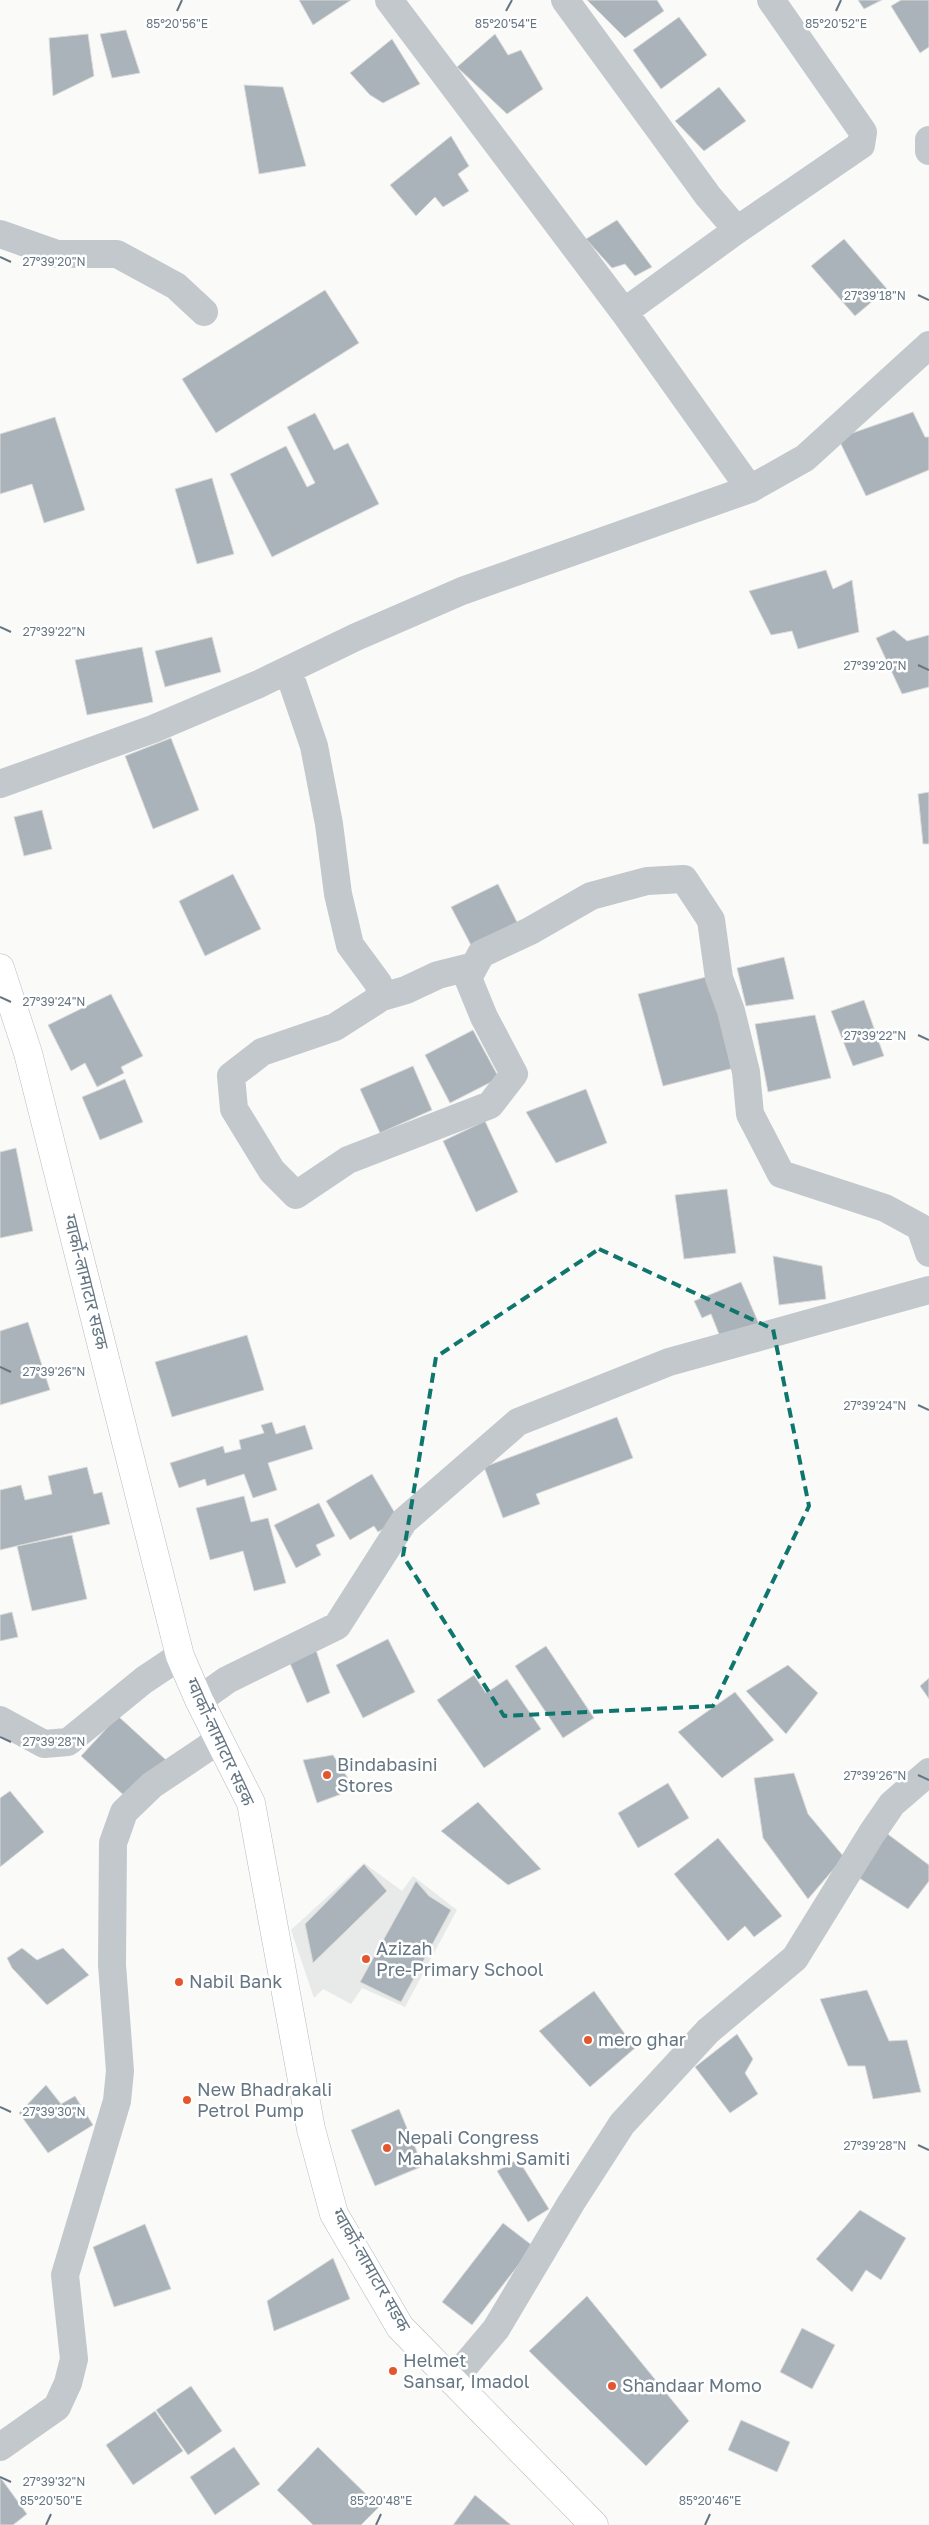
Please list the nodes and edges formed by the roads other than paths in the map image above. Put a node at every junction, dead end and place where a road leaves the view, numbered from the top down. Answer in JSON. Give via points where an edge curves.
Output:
{"nodes":[{"id":1,"x":389,"y":0,"type":"edge"},
{"id":2,"x":565,"y":0,"type":"edge"},
{"id":3,"x":771,"y":0,"type":"edge"},
{"id":4,"x":929,"y":140,"type":"edge"},
{"id":5,"x":929,"y":151,"type":"edge"},
{"id":6,"x":736,"y":230,"type":"junction"},
{"id":7,"x":0,"y":234,"type":"edge"},
{"id":8,"x":204,"y":312,"type":"dead end"},
{"id":9,"x":624,"y":312,"type":"junction"},
{"id":10,"x":929,"y":345,"type":"edge"},
{"id":11,"x":750,"y":489,"type":"junction"},
{"id":12,"x":288,"y":670,"type":"junction"},
{"id":13,"x":0,"y":784,"type":"edge"},
{"id":14,"x":474,"y":966,"type":"junction"},
{"id":15,"x":0,"y":968,"type":"edge"},
{"id":16,"x":382,"y":997,"type":"junction"},
{"id":17,"x":929,"y":1253,"type":"edge"},
{"id":18,"x":929,"y":1290,"type":"edge"},
{"id":19,"x":180,"y":1656,"type":"junction"},
{"id":20,"x":199,"y":1700,"type":"junction"},
{"id":21,"x":0,"y":1720,"type":"edge"},
{"id":22,"x":218,"y":1740,"type":"junction"},
{"id":23,"x":929,"y":1772,"type":"edge"},
{"id":24,"x":452,"y":2381,"type":"junction"},
{"id":25,"x":0,"y":2447,"type":"edge"},
{"id":26,"x":594,"y":2525,"type":"edge"}],
"edges":[{"from":1,"to":9,"type":"street"},
{"from":2,"to":6,"type":"street"},
{"from":3,"to":6,"type":"street","via":[[863,132],[863,139],[861,145]]},
{"from":4,"to":5,"type":"street"},
{"from":6,"to":9,"type":"street"},
{"from":7,"to":8,"type":"street","via":[[57,254],[117,254],[176,286]]},
{"from":9,"to":11,"type":"street"},
{"from":10,"to":11,"type":"street","via":[[805,458]]},
{"from":11,"to":12,"type":"street","via":[[462,591]]},
{"from":12,"to":13,"type":"street","via":[[154,729]]},
{"from":12,"to":16,"type":"street","via":[[314,746],[338,894],[350,945],[378,983]]},
{"from":14,"to":16,"type":"street","via":[[438,975]]},
{"from":14,"to":16,"type":"street","via":[[468,978],[514,1074],[490,1105],[348,1160],[296,1195],[272,1171],[234,1109],[231,1076],[262,1052],[335,1027]]},
{"from":14,"to":17,"type":"street","via":[[481,954],[592,896],[647,881],[684,879],[711,920],[719,978],[746,1072],[750,1114],[781,1174],[885,1208],[920,1227]]},
{"from":15,"to":19,"type":"main road","name":"ग्वार्को-लामाटार सडक","via":[[28,1052]]},
{"from":18,"to":20,"type":"street","via":[[669,1362],[518,1422],[404,1521],[337,1626],[227,1680]]},
{"from":19,"to":20,"type":"main road","name":"ग्वार्को-लामाटार सडक"},
{"from":19,"to":21,"type":"street","via":[[144,1680],[68,1742],[44,1744]]},
{"from":20,"to":22,"type":"main road","name":"ग्वार्को-लामाटार सडक"},
{"from":22,"to":24,"type":"main road","name":"ग्वार्को-लामाटार सडक","via":[[251,1803],[311,2129],[334,2214],[400,2327]]},
{"from":22,"to":25,"type":"street","via":[[152,1785],[124,1812],[113,1843],[112,1965],[120,2071],[117,2100],[65,2275],[74,2359],[57,2408]]},
{"from":23,"to":24,"type":"street","via":[[892,1804],[795,1958],[708,2031],[622,2124],[496,2329]]},
{"from":24,"to":26,"type":"main road","name":"ग्वार्को-लामाटार सडक"}]}
